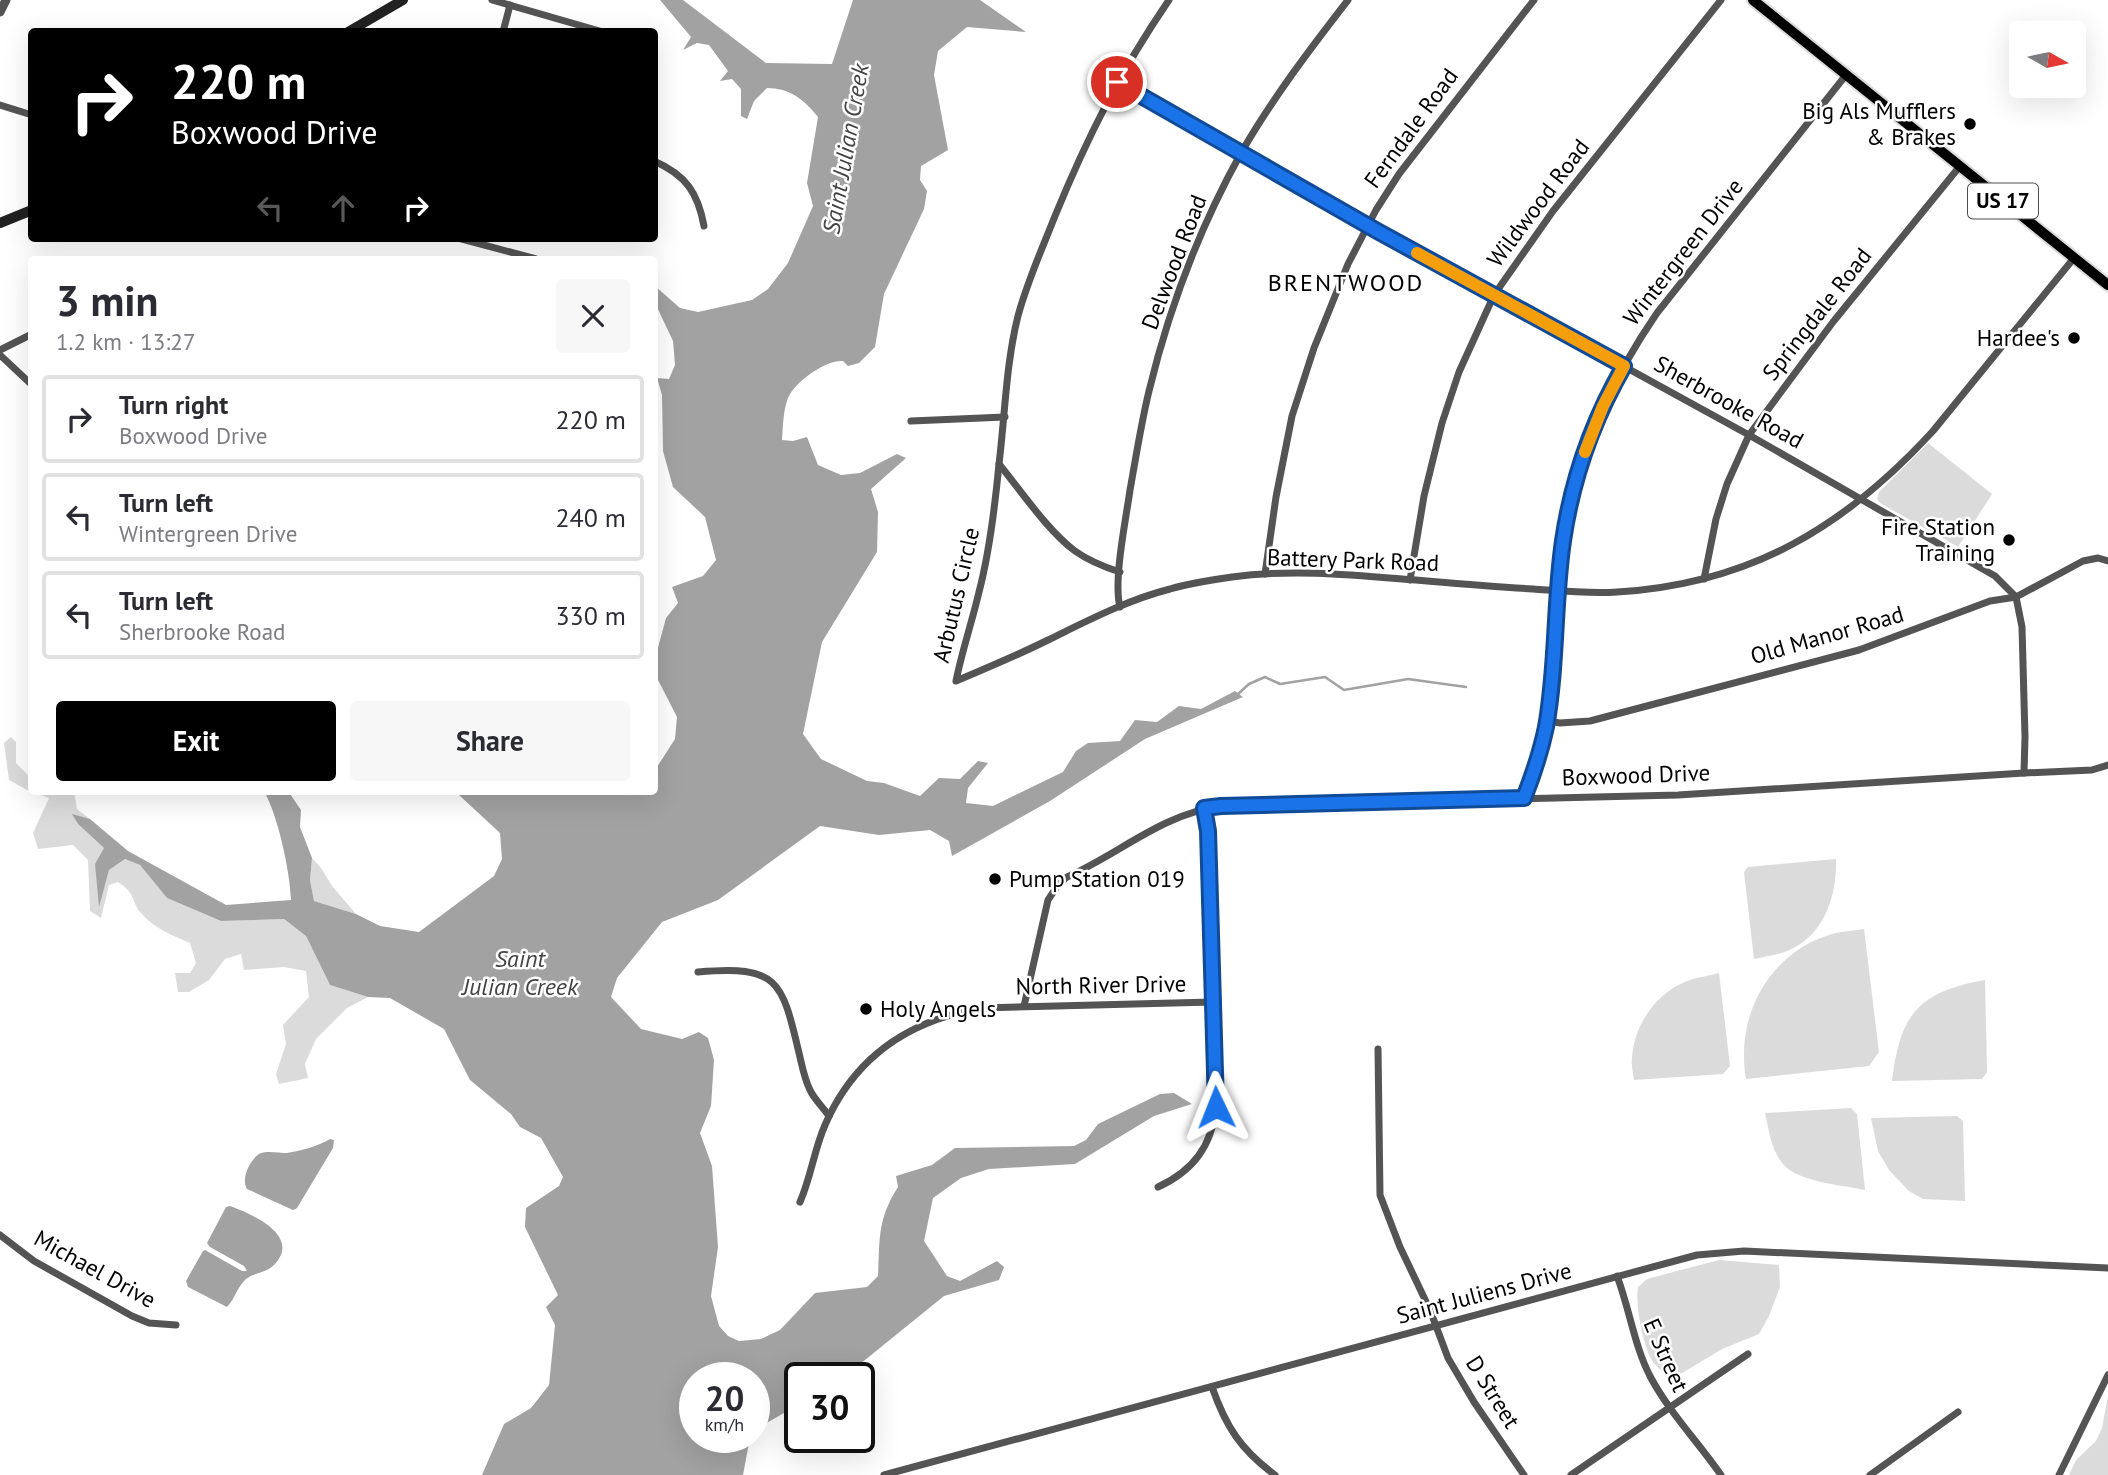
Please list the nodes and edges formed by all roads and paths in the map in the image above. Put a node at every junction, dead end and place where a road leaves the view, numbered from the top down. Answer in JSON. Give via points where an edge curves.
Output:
{"nodes":[{"id":1,"x":403,"y":0,"type":"edge"},
{"id":2,"x":492,"y":0,"type":"edge"},
{"id":3,"x":1169,"y":0,"type":"edge"},
{"id":4,"x":1348,"y":0,"type":"edge"},
{"id":5,"x":1534,"y":0,"type":"edge"},
{"id":6,"x":1721,"y":0,"type":"edge"},
{"id":7,"x":1753,"y":0,"type":"edge"},
{"id":8,"x":510,"y":5,"type":"junction"},
{"id":9,"x":355,"y":28,"type":"edge"},
{"id":10,"x":504,"y":28,"type":"edge"},
{"id":11,"x":589,"y":28,"type":"edge"},
{"id":12,"x":1846,"y":75,"type":"junction"},
{"id":13,"x":1117,"y":82,"type":"junction"},
{"id":14,"x":0,"y":105,"type":"edge"},
{"id":15,"x":28,"y":114,"type":"edge"},
{"id":16,"x":1242,"y":152,"type":"junction"},
{"id":17,"x":658,"y":163,"type":"edge"},
{"id":18,"x":1960,"y":166,"type":"junction"},
{"id":19,"x":28,"y":212,"type":"edge"},
{"id":20,"x":0,"y":223,"type":"edge"},
{"id":21,"x":1368,"y":225,"type":"junction"},
{"id":22,"x":704,"y":226,"type":"dead end"},
{"id":23,"x":472,"y":242,"type":"edge"},
{"id":24,"x":520,"y":256,"type":"edge"},
{"id":25,"x":2074,"y":258,"type":"junction"},
{"id":26,"x":2108,"y":285,"type":"edge"},
{"id":27,"x":1494,"y":295,"type":"junction"},
{"id":28,"x":28,"y":336,"type":"edge"},
{"id":29,"x":0,"y":353,"type":"edge"},
{"id":30,"x":1624,"y":366,"type":"junction"},
{"id":31,"x":28,"y":381,"type":"edge"},
{"id":32,"x":1005,"y":416,"type":"junction"},
{"id":33,"x":911,"y":421,"type":"dead end"},
{"id":34,"x":1749,"y":435,"type":"junction"},
{"id":35,"x":999,"y":464,"type":"junction"},
{"id":36,"x":1863,"y":499,"type":"junction"},
{"id":37,"x":2108,"y":561,"type":"edge"},
{"id":38,"x":1120,"y":572,"type":"junction"},
{"id":39,"x":1265,"y":574,"type":"junction"},
{"id":40,"x":1704,"y":579,"type":"junction"},
{"id":41,"x":1410,"y":580,"type":"junction"},
{"id":42,"x":1558,"y":591,"type":"junction"},
{"id":43,"x":2017,"y":597,"type":"junction"},
{"id":44,"x":1120,"y":607,"type":"junction"},
{"id":45,"x":1547,"y":721,"type":"junction"},
{"id":46,"x":2108,"y":765,"type":"edge"},
{"id":47,"x":2024,"y":772,"type":"junction"},
{"id":48,"x":1524,"y":798,"type":"junction"},
{"id":49,"x":1204,"y":808,"type":"junction"},
{"id":50,"x":698,"y":972,"type":"dead end"},
{"id":51,"x":1213,"y":1002,"type":"junction"},
{"id":52,"x":1024,"y":1006,"type":"junction"},
{"id":53,"x":1378,"y":1049,"type":"dead end"},
{"id":54,"x":829,"y":1116,"type":"junction"},
{"id":55,"x":1158,"y":1187,"type":"dead end"},
{"id":56,"x":800,"y":1202,"type":"dead end"},
{"id":57,"x":0,"y":1235,"type":"edge"},
{"id":58,"x":2108,"y":1268,"type":"edge"},
{"id":59,"x":1617,"y":1276,"type":"junction"},
{"id":60,"x":176,"y":1325,"type":"dead end"},
{"id":61,"x":1435,"y":1327,"type":"junction"},
{"id":62,"x":1748,"y":1354,"type":"dead end"},
{"id":63,"x":2108,"y":1375,"type":"edge"},
{"id":64,"x":1212,"y":1387,"type":"junction"},
{"id":65,"x":1669,"y":1408,"type":"junction"},
{"id":66,"x":1958,"y":1412,"type":"dead end"},
{"id":67,"x":884,"y":1475,"type":"edge"},
{"id":68,"x":1275,"y":1475,"type":"edge"},
{"id":69,"x":1524,"y":1475,"type":"edge"},
{"id":70,"x":1571,"y":1475,"type":"edge"},
{"id":71,"x":1721,"y":1475,"type":"edge"},
{"id":72,"x":1870,"y":1475,"type":"edge"},
{"id":73,"x":2059,"y":1475,"type":"edge"}],
"edges":[{"from":1,"to":9,"type":"main road"},
{"from":2,"to":8,"type":"street"},
{"from":3,"to":13,"type":"street"},
{"from":4,"to":16,"type":"street","name":"Delwood Road","via":[[1287,81]]},
{"from":5,"to":21,"type":"street","name":"Ferndale Road","via":[[1399,173]]},
{"from":6,"to":27,"type":"street","name":"Wildwood Road","via":[[1553,211]]},
{"from":7,"to":12,"type":"main road","number":"US 17"},
{"from":8,"to":10,"type":"street"},
{"from":8,"to":11,"type":"street"},
{"from":12,"to":18,"type":"main road","number":"US 17"},
{"from":12,"to":30,"type":"street","name":"Wintergreen Drive","via":[[1657,313]]},
{"from":13,"to":16,"type":"street","name":"Sherbrooke Road"},
{"from":13,"to":32,"type":"street","via":[[1080,154],[1023,299]]},
{"from":14,"to":15,"type":"street"},
{"from":16,"to":21,"type":"street","name":"Sherbrooke Road"},
{"from":16,"to":38,"type":"street","name":"Delwood Road","via":[[1195,250],[1166,331],[1139,436]]},
{"from":17,"to":22,"type":"street","via":[[686,182],[696,196]]},
{"from":18,"to":25,"type":"main road","number":"US 17"},
{"from":18,"to":34,"type":"street","name":"Springdale Road","via":[[1833,322]]},
{"from":19,"to":20,"type":"main road"},
{"from":21,"to":27,"type":"street","name":"Sherbrooke Road"},
{"from":21,"to":39,"type":"street","name":"Ferndale Road","via":[[1337,288],[1295,407]]},
{"from":23,"to":24,"type":"street"},
{"from":25,"to":26,"type":"main road","number":"US 17"},
{"from":25,"to":36,"type":"street","name":"Battery Park Road","via":[[1933,431]]},
{"from":27,"to":30,"type":"street","name":"Sherbrooke Road"},
{"from":27,"to":41,"type":"street","name":"Wildwood Road","via":[[1442,423]]},
{"from":28,"to":29,"type":"street"},
{"from":29,"to":31,"type":"street"},
{"from":30,"to":34,"type":"street","name":"Sherbrooke Road"},
{"from":30,"to":42,"type":"street","name":"Wintergreen Drive","via":[[1579,467],[1564,531]]},
{"from":32,"to":33,"type":"street"},
{"from":32,"to":35,"type":"street"},
{"from":34,"to":36,"type":"street","name":"Sherbrooke Road"},
{"from":34,"to":40,"type":"street","name":"Springdale Road","via":[[1716,519]]},
{"from":35,"to":38,"type":"street","via":[[1073,550]]},
{"from":35,"to":44,"type":"street","name":"Arbutus Circle","via":[[982,577],[956,681]]},
{"from":36,"to":40,"type":"street","name":"Battery Park Road","via":[[1786,548]]},
{"from":36,"to":43,"type":"street","name":"Sherbrooke Road","via":[[1980,566]]},
{"from":37,"to":43,"type":"street","name":"Old Manor Road","via":[[2083,561]]},
{"from":38,"to":44,"type":"street"},
{"from":39,"to":41,"type":"street","name":"Battery Park Road"},
{"from":39,"to":44,"type":"street","name":"Battery Park Road","via":[[1170,589]]},
{"from":40,"to":42,"type":"street","name":"Battery Park Road","via":[[1618,592]]},
{"from":41,"to":42,"type":"street","name":"Battery Park Road"},
{"from":42,"to":45,"type":"street","name":"Wintergreen Drive"},
{"from":43,"to":45,"type":"street","name":"Old Manor Road","via":[[1990,601],[1859,650],[1590,721]]},
{"from":43,"to":47,"type":"street","via":[[2022,627]]},
{"from":45,"to":48,"type":"street","name":"Wintergreen Drive"},
{"from":46,"to":47,"type":"street","name":"Boxwood Drive","via":[[2092,770]]},
{"from":47,"to":48,"type":"street","name":"Boxwood Drive","via":[[1678,794]]},
{"from":48,"to":49,"type":"street","name":"Boxwood Drive"},
{"from":49,"to":51,"type":"street"},
{"from":49,"to":52,"type":"street","name":"Boxwood Drive","via":[[1163,824],[1058,885],[1048,900]]},
{"from":50,"to":54,"type":"street","via":[[741,970],[775,985],[787,1004],[808,1088]]},
{"from":51,"to":52,"type":"street","name":"North River Drive"},
{"from":51,"to":55,"type":"street","via":[[1216,1107],[1211,1133],[1190,1168]]},
{"from":52,"to":54,"type":"street","name":"North River Drive","via":[[964,1011],[909,1030],[858,1072]]},
{"from":53,"to":61,"type":"street","name":"D Street","via":[[1380,1195]]},
{"from":54,"to":56,"type":"street","name":"North River Drive"},
{"from":57,"to":60,"type":"street","name":"Michael Drive","via":[[34,1261],[132,1316]]},
{"from":58,"to":59,"type":"street","name":"Saint Juliens Drive","via":[[1744,1251],[1697,1255]]},
{"from":59,"to":61,"type":"street","name":"Saint Juliens Drive"},
{"from":59,"to":65,"type":"street","name":"E Street","via":[[1639,1350]]},
{"from":61,"to":64,"type":"street","name":"Saint Juliens Drive"},
{"from":61,"to":69,"type":"street","name":"D Street","via":[[1474,1402]]},
{"from":62,"to":65,"type":"street"},
{"from":63,"to":73,"type":"street"},
{"from":64,"to":67,"type":"street","name":"Saint Juliens Drive"},
{"from":64,"to":68,"type":"street","via":[[1231,1432]]},
{"from":65,"to":70,"type":"street"},
{"from":65,"to":71,"type":"street","name":"E Street"},
{"from":66,"to":72,"type":"street"}]}
